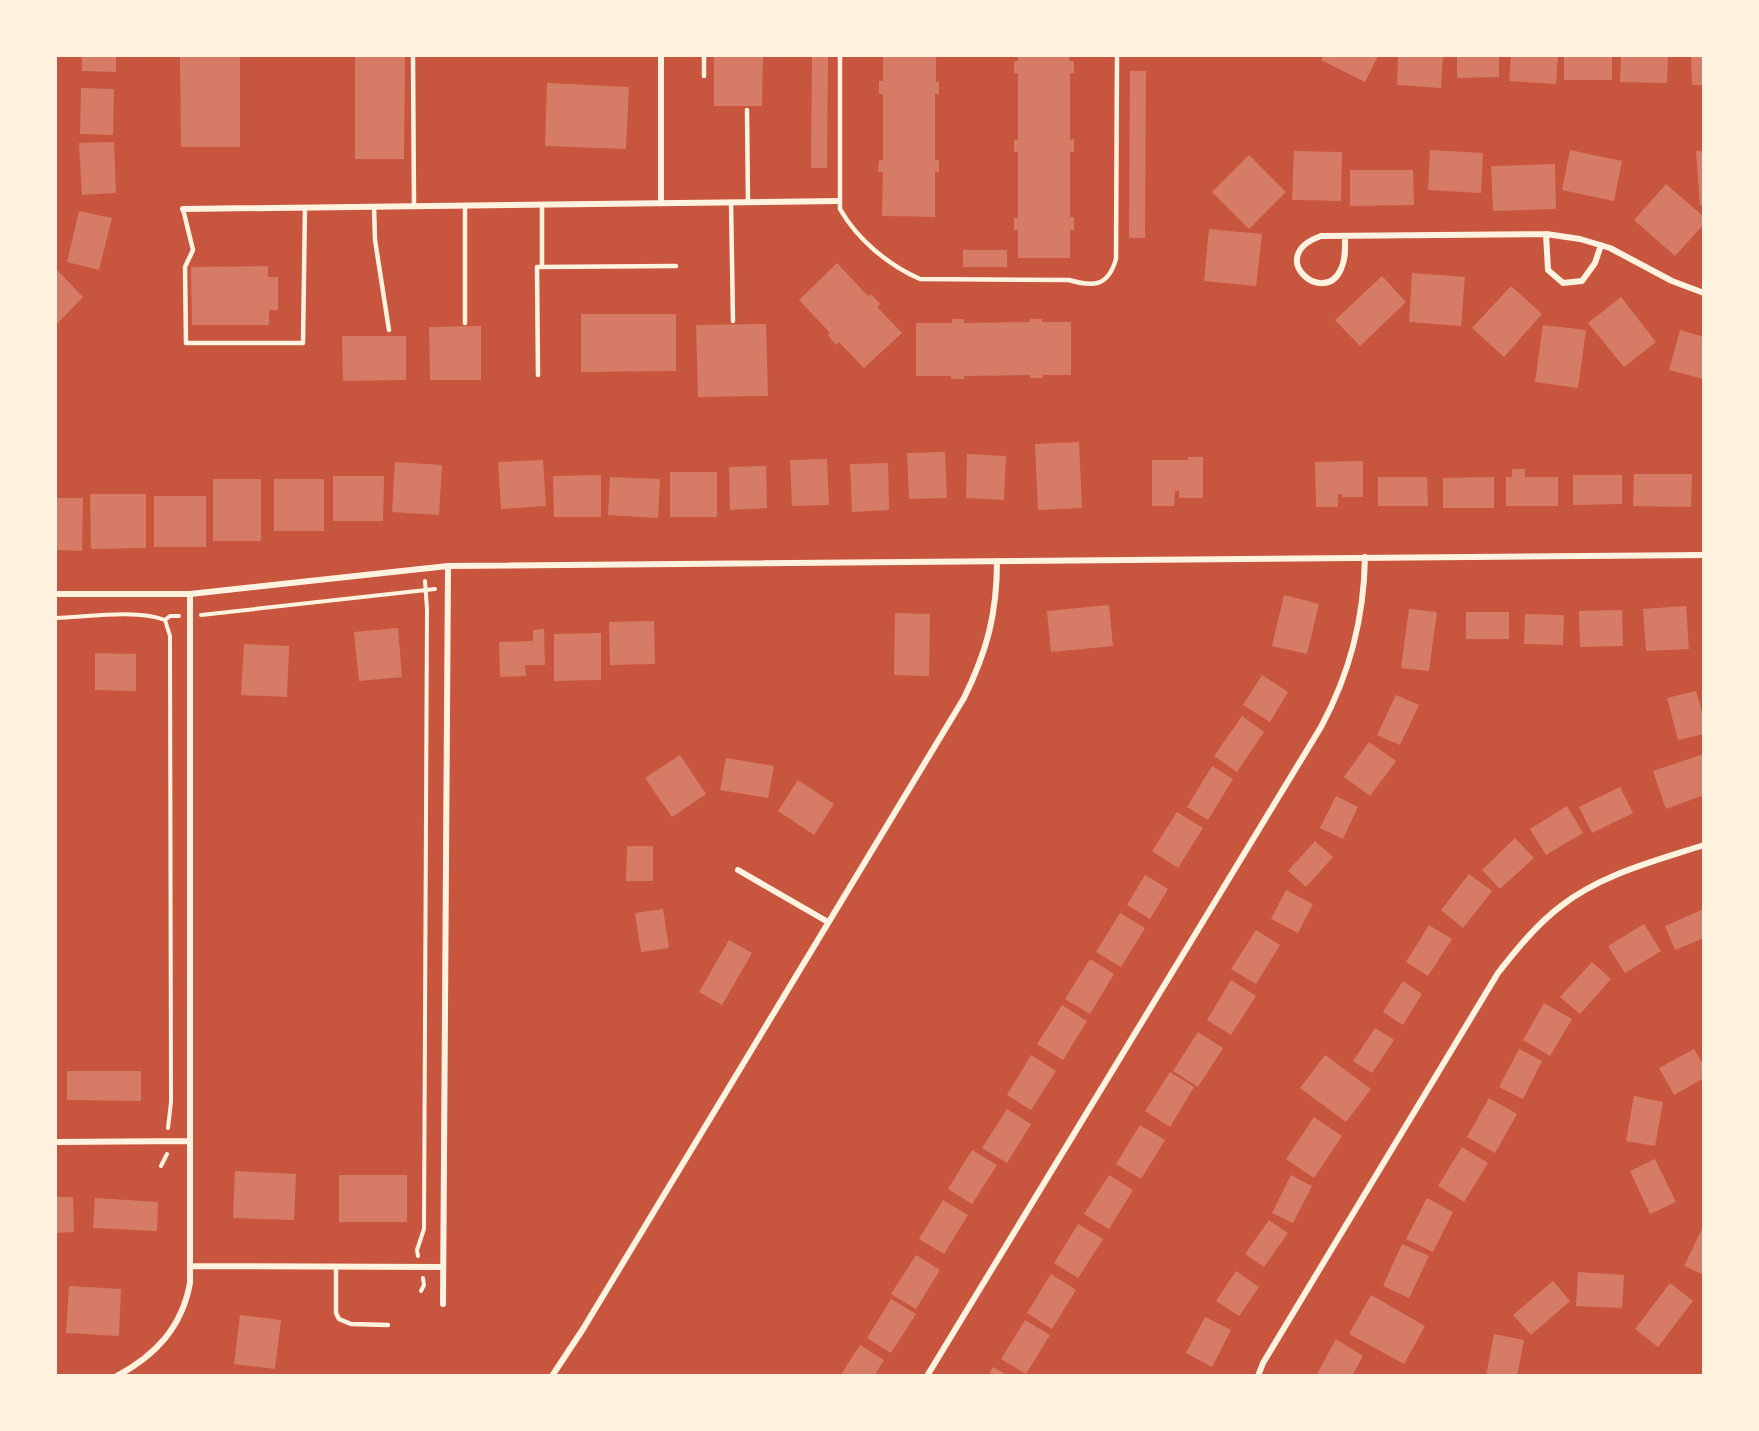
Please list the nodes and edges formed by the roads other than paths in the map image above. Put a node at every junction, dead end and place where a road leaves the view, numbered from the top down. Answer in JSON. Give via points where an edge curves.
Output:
{"nodes":[{"id":1,"x":413,"y":56,"type":"edge"},
{"id":2,"x":661,"y":56,"type":"edge"},
{"id":3,"x":704,"y":56,"type":"edge"},
{"id":4,"x":840,"y":56,"type":"edge"},
{"id":5,"x":1117,"y":56,"type":"edge"},
{"id":6,"x":704,"y":76,"type":"dead end"},
{"id":7,"x":747,"y":110,"type":"dead end"},
{"id":8,"x":839,"y":201,"type":"junction"},
{"id":9,"x":731,"y":202,"type":"junction"},
{"id":10,"x":748,"y":202,"type":"junction"},
{"id":11,"x":661,"y":203,"type":"junction"},
{"id":12,"x":542,"y":205,"type":"junction"},
{"id":13,"x":465,"y":206,"type":"junction"},
{"id":14,"x":374,"y":207,"type":"junction"},
{"id":15,"x":414,"y":207,"type":"junction"},
{"id":16,"x":305,"y":208,"type":"junction"},
{"id":17,"x":183,"y":209,"type":"joint"},
{"id":18,"x":1546,"y":234,"type":"junction"},
{"id":19,"x":1345,"y":236,"type":"junction"},
{"id":20,"x":1600,"y":245,"type":"junction"},
{"id":21,"x":676,"y":266,"type":"dead end"},
{"id":22,"x":542,"y":267,"type":"junction"},
{"id":23,"x":1703,"y":292,"type":"edge"},
{"id":24,"x":733,"y":321,"type":"dead end"},
{"id":25,"x":465,"y":323,"type":"dead end"},
{"id":26,"x":389,"y":330,"type":"dead end"},
{"id":27,"x":538,"y":375,"type":"dead end"},
{"id":28,"x":1704,"y":555,"type":"edge"},
{"id":29,"x":1365,"y":558,"type":"junction"},
{"id":30,"x":997,"y":561,"type":"junction"},
{"id":31,"x":448,"y":566,"type":"junction"},
{"id":32,"x":56,"y":594,"type":"edge"},
{"id":33,"x":190,"y":594,"type":"junction"},
{"id":34,"x":1704,"y":845,"type":"edge"},
{"id":35,"x":738,"y":870,"type":"dead end"},
{"id":36,"x":828,"y":922,"type":"junction"},
{"id":37,"x":189,"y":1141,"type":"junction"},
{"id":38,"x":56,"y":1142,"type":"edge"},
{"id":39,"x":191,"y":1266,"type":"junction"},
{"id":40,"x":336,"y":1266,"type":"junction"},
{"id":41,"x":443,"y":1267,"type":"junction"},
{"id":42,"x":443,"y":1304,"type":"dead end"},
{"id":43,"x":388,"y":1325,"type":"dead end"},
{"id":44,"x":117,"y":1376,"type":"edge"},
{"id":45,"x":552,"y":1376,"type":"edge"},
{"id":46,"x":927,"y":1376,"type":"edge"},
{"id":47,"x":1258,"y":1376,"type":"edge"}],
"edges":[{"from":1,"to":15,"type":"lane"},
{"from":2,"to":11,"type":"street"},
{"from":3,"to":6,"type":"lane"},
{"from":4,"to":8,"type":"lane"},
{"from":5,"to":8,"type":"lane","via":[[1116,260],[1099,283],[920,279],[902,271],[873,247],[848,222]]},
{"from":7,"to":10,"type":"lane"},
{"from":8,"to":10,"type":"street"},
{"from":9,"to":10,"type":"street"},
{"from":9,"to":11,"type":"street"},
{"from":9,"to":24,"type":"lane"},
{"from":11,"to":12,"type":"street"},
{"from":12,"to":13,"type":"street"},
{"from":12,"to":22,"type":"lane"},
{"from":13,"to":15,"type":"street"},
{"from":13,"to":25,"type":"lane"},
{"from":14,"to":15,"type":"street"},
{"from":14,"to":16,"type":"street"},
{"from":14,"to":26,"type":"lane","via":[[375,240]]},
{"from":16,"to":17,"type":"street"},
{"from":16,"to":17,"type":"lane","via":[[303,342],[292,343],[186,343],[185,267],[193,250]]},
{"from":18,"to":19,"type":"street"},
{"from":18,"to":20,"type":"street"},
{"from":18,"to":20,"type":"street","via":[[1548,270],[1563,283],[1582,281],[1595,263]]},
{"from":19,"to":19,"type":"street","via":[[1321,236],[1308,241],[1297,258],[1302,276],[1318,283],[1335,279],[1345,257]]},
{"from":20,"to":23,"type":"street","via":[[1671,281]]},
{"from":21,"to":22,"type":"lane"},
{"from":22,"to":27,"type":"lane","via":[[537,267]]},
{"from":28,"to":29,"type":"street"},
{"from":29,"to":30,"type":"street"},
{"from":29,"to":46,"type":"street","via":[[1358,630],[1348,668],[1326,718]]},
{"from":30,"to":31,"type":"street"},
{"from":30,"to":36,"type":"street","via":[[992,626],[983,658],[964,698]]},
{"from":31,"to":33,"type":"street"},
{"from":31,"to":41,"type":"street"},
{"from":32,"to":33,"type":"street"},
{"from":33,"to":37,"type":"street"},
{"from":34,"to":47,"type":"street","via":[[1623,871],[1586,889],[1561,905],[1518,948],[1492,984]]},
{"from":35,"to":36,"type":"street"},
{"from":36,"to":45,"type":"street"},
{"from":37,"to":38,"type":"street"},
{"from":37,"to":39,"type":"street"},
{"from":39,"to":40,"type":"street"},
{"from":39,"to":44,"type":"street","via":[[189,1291],[172,1331],[158,1347]]},
{"from":40,"to":41,"type":"street"},
{"from":40,"to":43,"type":"lane","via":[[339,1319],[351,1324]]},
{"from":41,"to":42,"type":"street"}]}
